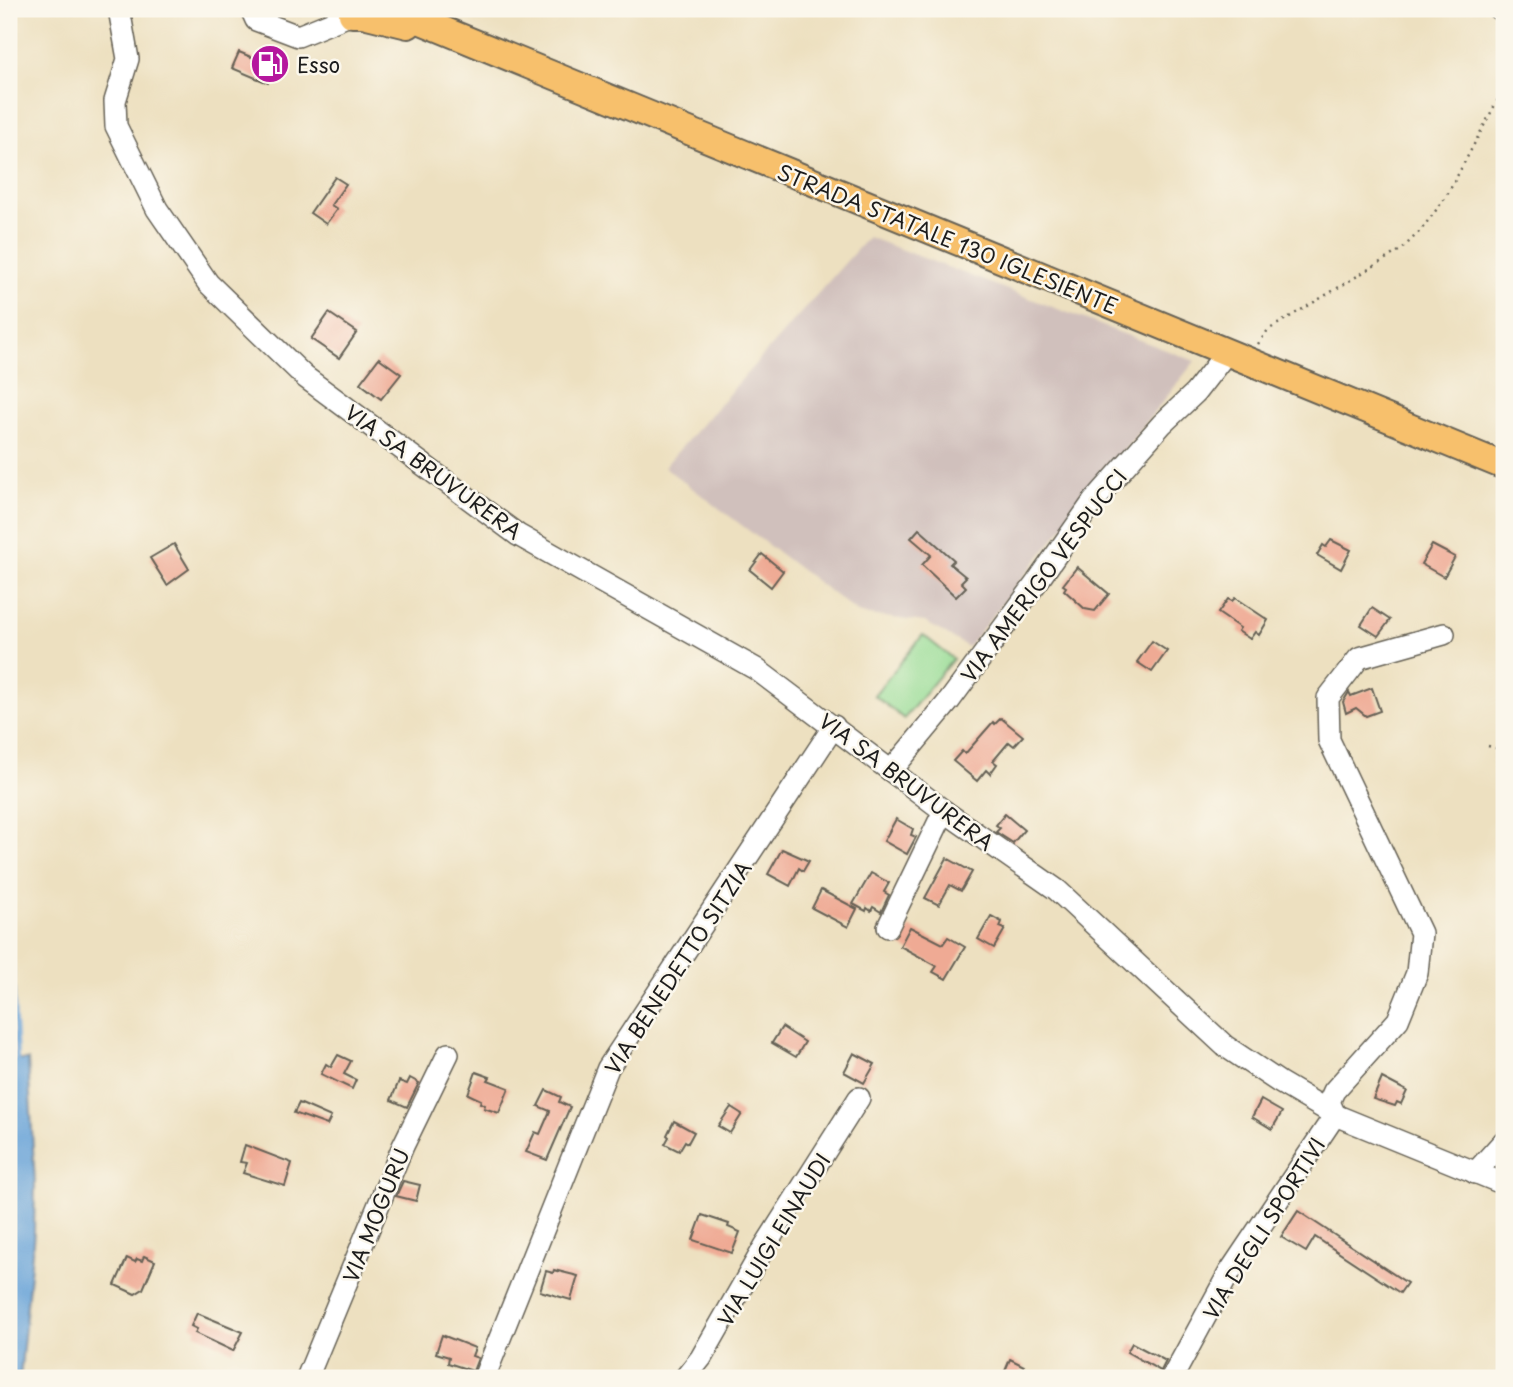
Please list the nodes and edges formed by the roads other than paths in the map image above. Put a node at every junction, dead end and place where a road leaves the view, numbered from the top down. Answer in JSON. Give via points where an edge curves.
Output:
{"nodes":[{"id":1,"x":119,"y":9,"type":"edge"},
{"id":2,"x":251,"y":9,"type":"edge"},
{"id":3,"x":392,"y":9,"type":"edge"},
{"id":4,"x":429,"y":9,"type":"edge"},
{"id":5,"x":1499,"y":9,"type":"edge"},
{"id":6,"x":1504,"y":11,"type":"edge"},
{"id":7,"x":352,"y":14,"type":"joint"},
{"id":8,"x":486,"y":48,"type":"junction"},
{"id":9,"x":1227,"y":352,"type":"junction"},
{"id":10,"x":1504,"y":449,"type":"edge"},
{"id":11,"x":1504,"y":466,"type":"edge"},
{"id":12,"x":1444,"y":634,"type":"dead end"},
{"id":13,"x":834,"y":726,"type":"junction"},
{"id":14,"x":891,"y":771,"type":"junction"},
{"id":15,"x":944,"y":811,"type":"junction"},
{"id":16,"x":888,"y":927,"type":"dead end"},
{"id":17,"x":449,"y":1055,"type":"dead end"},
{"id":18,"x":859,"y":1098,"type":"dead end"},
{"id":19,"x":1335,"y":1115,"type":"junction"},
{"id":20,"x":1504,"y":1141,"type":"edge"},
{"id":21,"x":1475,"y":1173,"type":"junction"},
{"id":22,"x":1504,"y":1184,"type":"edge"},
{"id":23,"x":307,"y":1378,"type":"edge"},
{"id":24,"x":484,"y":1378,"type":"edge"},
{"id":25,"x":685,"y":1378,"type":"edge"},
{"id":26,"x":1172,"y":1378,"type":"edge"}],
"edges":[{"from":1,"to":13,"type":"street","name":"VIA SA BRUVURERA","via":[[128,59],[116,102],[116,126],[157,209],[208,283],[305,377],[518,535],[756,669]]},
{"from":2,"to":7,"type":"street","via":[[256,20],[298,36]]},
{"from":3,"to":8,"type":"main road","name":"STRADA STATALE 130 IGLESIENTE"},
{"from":4,"to":10,"type":"main road","name":"STRADA STATALE 130 IGLESIENTE"},
{"from":5,"to":6,"type":"street"},
{"from":7,"to":8,"type":"main road"},
{"from":8,"to":9,"type":"main road","name":"STRADA STATALE 130 IGLESIENTE"},
{"from":9,"to":11,"type":"main road","name":"STRADA STATALE 130 IGLESIENTE"},
{"from":9,"to":14,"type":"street","name":"VIA AMERIGO VESPUCCI","via":[[1093,502],[958,689]]},
{"from":12,"to":19,"type":"street","via":[[1359,658],[1328,698],[1329,740],[1421,933],[1417,973],[1398,1020],[1334,1091],[1329,1102]]},
{"from":13,"to":14,"type":"street","name":"VIA SA BRUVURERA"},
{"from":13,"to":24,"type":"street","name":"VIA BENEDETTO SITZIA","via":[[608,1068]]},
{"from":14,"to":15,"type":"street","name":"VIA SA BRUVURERA"},
{"from":15,"to":16,"type":"street"},
{"from":15,"to":19,"type":"street","name":"VIA SA BRUVURERA","via":[[1057,891],[1225,1046]]},
{"from":17,"to":23,"type":"street","name":"VIA MOGURU","via":[[403,1146]]},
{"from":18,"to":25,"type":"street","name":"VIA LUIGI EINAUDI"},
{"from":19,"to":21,"type":"street","name":"VIA SA BRUVURERA"},
{"from":19,"to":26,"type":"street","name":"VIA DEGLI SPORTIVI","via":[[1229,1273]]},
{"from":20,"to":21,"type":"street"},
{"from":21,"to":22,"type":"street","name":"VIA SA BRUVURERA"}]}
